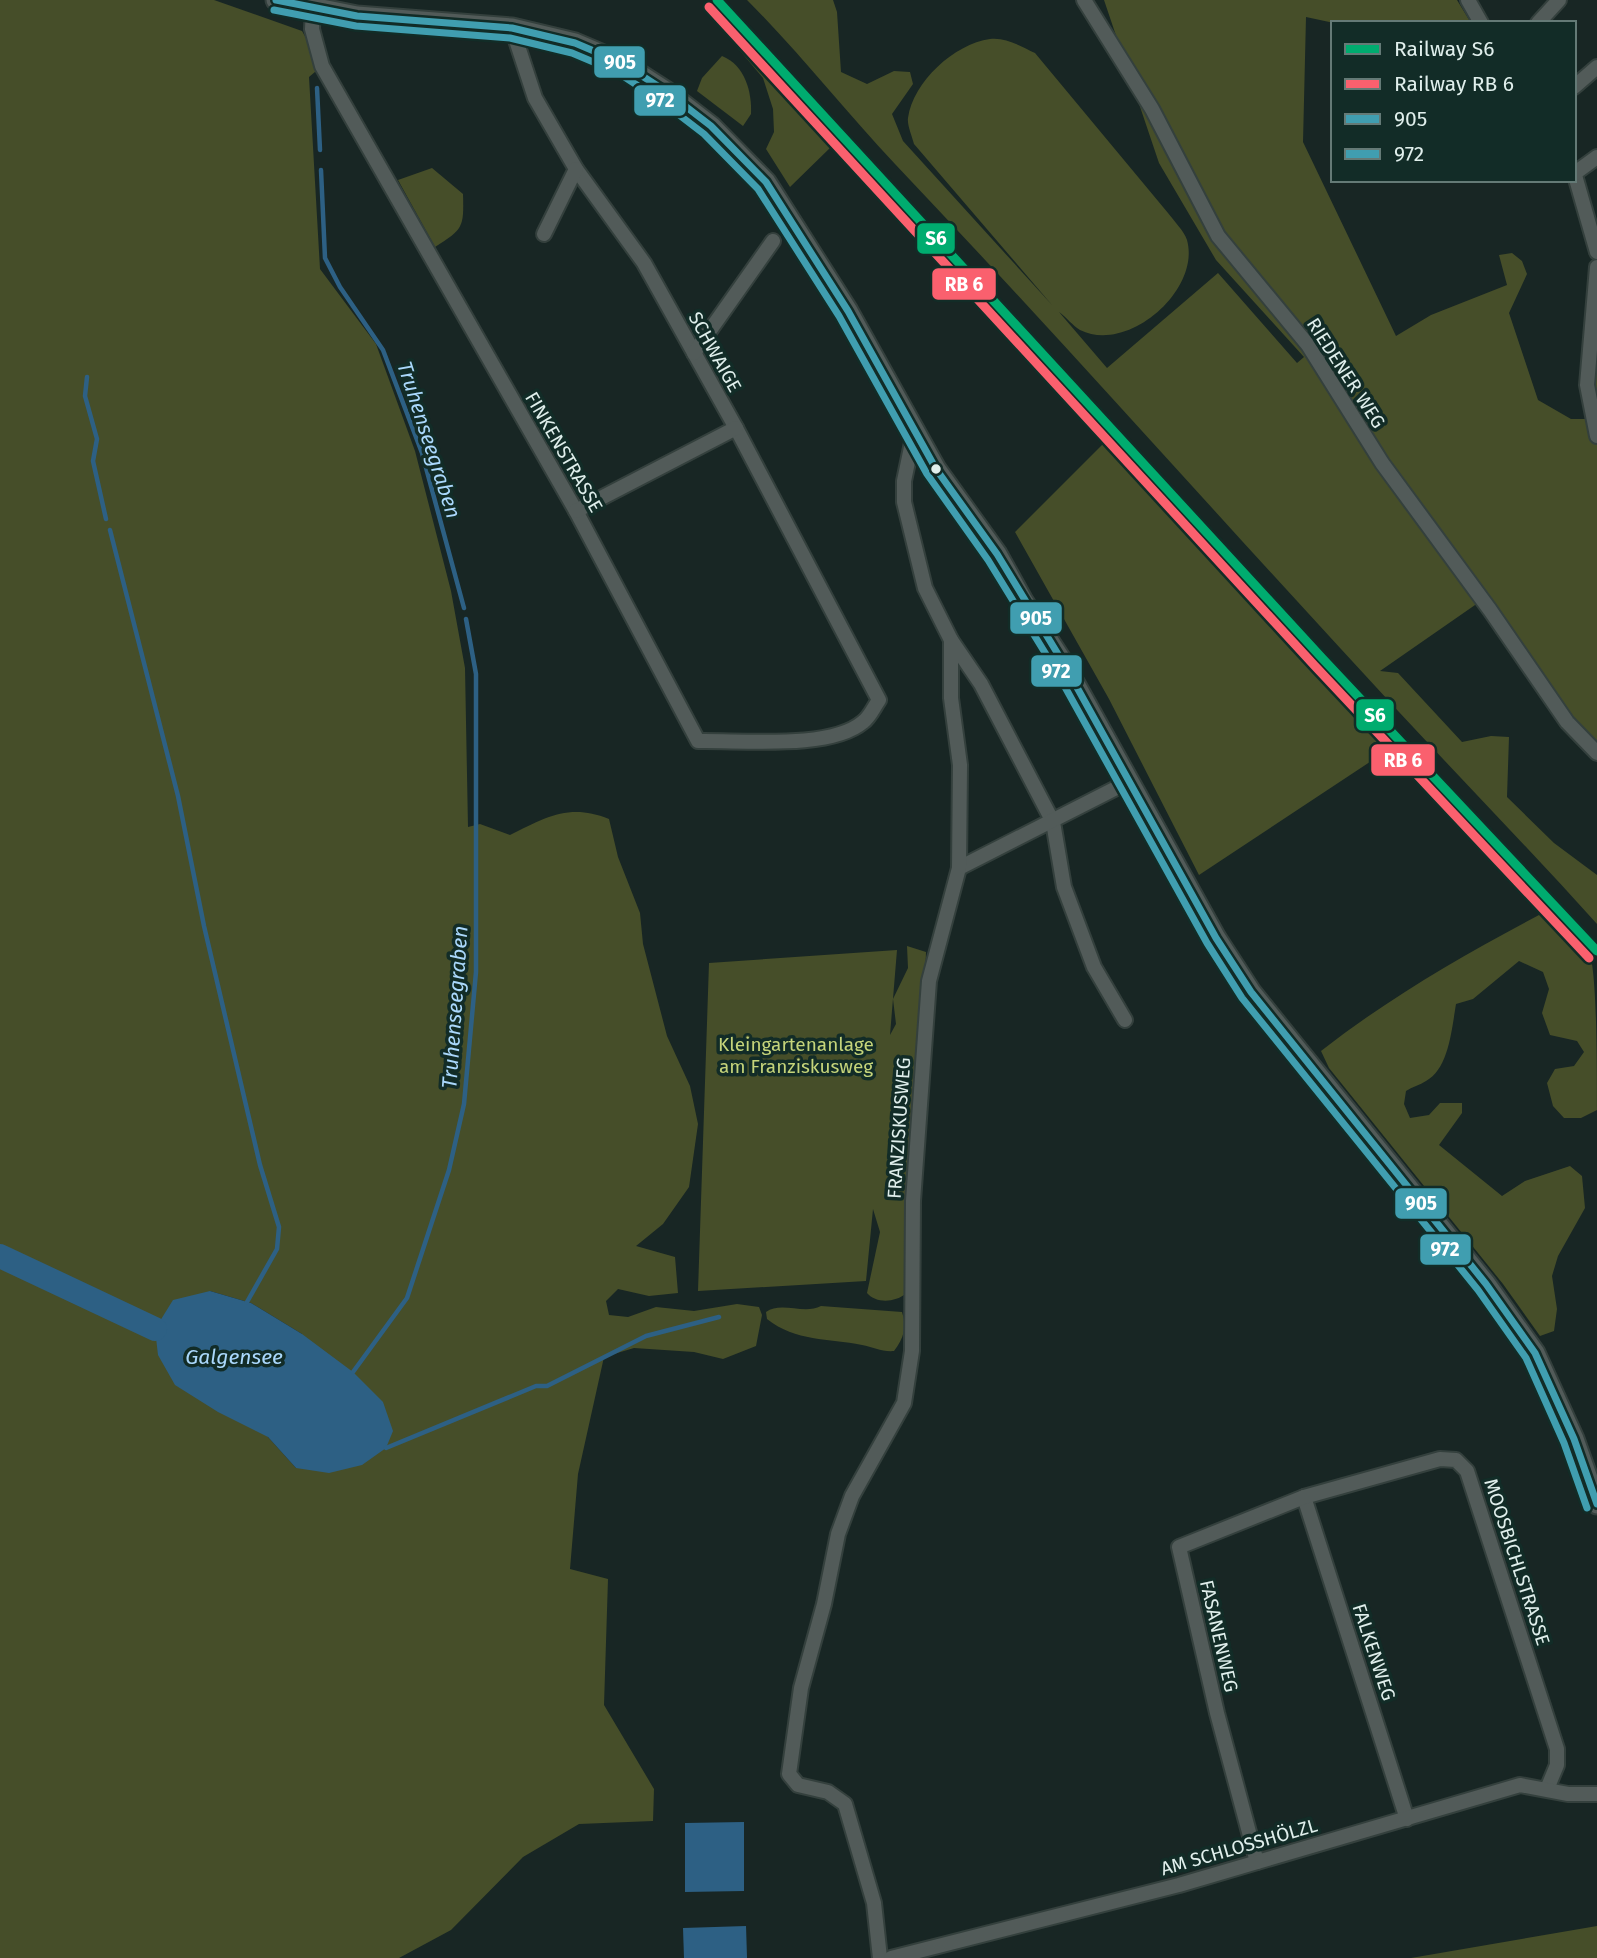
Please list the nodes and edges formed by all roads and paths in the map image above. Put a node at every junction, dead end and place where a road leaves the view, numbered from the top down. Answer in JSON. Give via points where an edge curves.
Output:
{"nodes":[{"id":1,"x":276,"y":0,"type":"edge"},
{"id":2,"x":1084,"y":0,"type":"edge"},
{"id":3,"x":1468,"y":0,"type":"edge"},
{"id":4,"x":1559,"y":0,"type":"edge"},
{"id":5,"x":313,"y":9,"type":"junction"},
{"id":6,"x":1480,"y":21,"type":"edge"},
{"id":7,"x":1540,"y":21,"type":"edge"},
{"id":8,"x":512,"y":28,"type":"junction"},
{"id":9,"x":1597,"y":67,"type":"edge"},
{"id":10,"x":1576,"y":85,"type":"edge"},
{"id":11,"x":1597,"y":157,"type":"edge"},
{"id":12,"x":576,"y":169,"type":"junction"},
{"id":13,"x":1576,"y":172,"type":"edge"},
{"id":14,"x":1576,"y":177,"type":"edge"},
{"id":15,"x":544,"y":234,"type":"dead end"},
{"id":16,"x":773,"y":241,"type":"dead end"},
{"id":17,"x":1597,"y":251,"type":"edge"},
{"id":18,"x":1597,"y":268,"type":"edge"},
{"id":19,"x":694,"y":353,"type":"junction"},
{"id":20,"x":736,"y":428,"type":"junction"},
{"id":21,"x":914,"y":433,"type":"junction"},
{"id":22,"x":1597,"y":436,"type":"edge"},
{"id":23,"x":576,"y":511,"type":"junction"},
{"id":24,"x":951,"y":640,"type":"junction"},
{"id":25,"x":879,"y":700,"type":"joint"},
{"id":26,"x":1597,"y":753,"type":"edge"},
{"id":27,"x":1128,"y":782,"type":"junction"},
{"id":28,"x":1053,"y":822,"type":"junction"},
{"id":29,"x":959,"y":868,"type":"junction"},
{"id":30,"x":1125,"y":1020,"type":"dead end"},
{"id":31,"x":1304,"y":1497,"type":"junction"},
{"id":32,"x":1597,"y":1504,"type":"edge"},
{"id":33,"x":1547,"y":1789,"type":"junction"},
{"id":34,"x":1597,"y":1794,"type":"edge"},
{"id":35,"x":1407,"y":1819,"type":"junction"},
{"id":36,"x":1257,"y":1862,"type":"junction"},
{"id":37,"x":880,"y":1958,"type":"edge"},
{"id":38,"x":891,"y":1958,"type":"edge"}],
"edges":[{"from":1,"to":5,"type":"main road"},
{"from":2,"to":26,"type":"street","name":"RIEDENER WEG","via":[[1152,109],[1218,236],[1308,345],[1382,463],[1567,722]]},
{"from":3,"to":6,"type":"street"},
{"from":4,"to":7,"type":"street"},
{"from":5,"to":8,"type":"main road"},
{"from":5,"to":23,"type":"street","name":"FINKENSTRASSE","via":[[312,29],[322,66]]},
{"from":8,"to":12,"type":"street","name":"SCHWAIGE","via":[[535,97]]},
{"from":8,"to":21,"type":"main road","via":[[575,43],[622,63],[667,92],[729,143],[766,182],[793,220]]},
{"from":9,"to":10,"type":"street"},
{"from":11,"to":13,"type":"street"},
{"from":12,"to":15,"type":"street"},
{"from":12,"to":19,"type":"street","name":"SCHWAIGE","via":[[644,264]]},
{"from":14,"to":17,"type":"street"},
{"from":16,"to":19,"type":"street"},
{"from":18,"to":22,"type":"street","via":[[1587,385]]},
{"from":19,"to":20,"type":"street","name":"SCHWAIGE"},
{"from":20,"to":23,"type":"street"},
{"from":20,"to":25,"type":"street","name":"SCHWAIGE"},
{"from":21,"to":24,"type":"street","name":"FRANZISKUSWEG","via":[[904,502],[925,588]]},
{"from":21,"to":27,"type":"main road","via":[[997,554]]},
{"from":23,"to":25,"type":"street","name":"FINKENSTRASSE","via":[[698,741],[820,741],[864,722]]},
{"from":24,"to":28,"type":"street","via":[[981,684]]},
{"from":24,"to":29,"type":"street","name":"FRANZISKUSWEG","via":[[954,742],[960,765]]},
{"from":27,"to":28,"type":"street"},
{"from":27,"to":32,"type":"main road","via":[[1251,992],[1486,1284],[1535,1353]]},
{"from":28,"to":29,"type":"street"},
{"from":28,"to":30,"type":"street","via":[[1064,887],[1094,967]]},
{"from":29,"to":37,"type":"street","name":"FRANZISKUSWEG","via":[[929,981],[913,1201],[912,1351],[904,1403],[852,1496],[838,1534],[799,1700],[789,1774],[798,1785],[828,1792],[845,1804],[874,1903]]},
{"from":31,"to":33,"type":"street","name":"MOOSBICHLSTRASSE","via":[[1440,1459],[1456,1460],[1467,1471],[1557,1749],[1557,1765]]},
{"from":31,"to":35,"type":"street","name":"FALKENWEG"},
{"from":31,"to":36,"type":"street","name":"FASANENWEG","via":[[1179,1547]]},
{"from":33,"to":34,"type":"street","name":"AM SCHLOSSHÖLZL"},
{"from":33,"to":35,"type":"street","name":"AM SCHLOSSHÖLZL","via":[[1520,1785]]},
{"from":35,"to":36,"type":"street","name":"AM SCHLOSSHÖLZL"},
{"from":36,"to":38,"type":"street","name":"AM SCHLOSSHÖLZL"}]}
